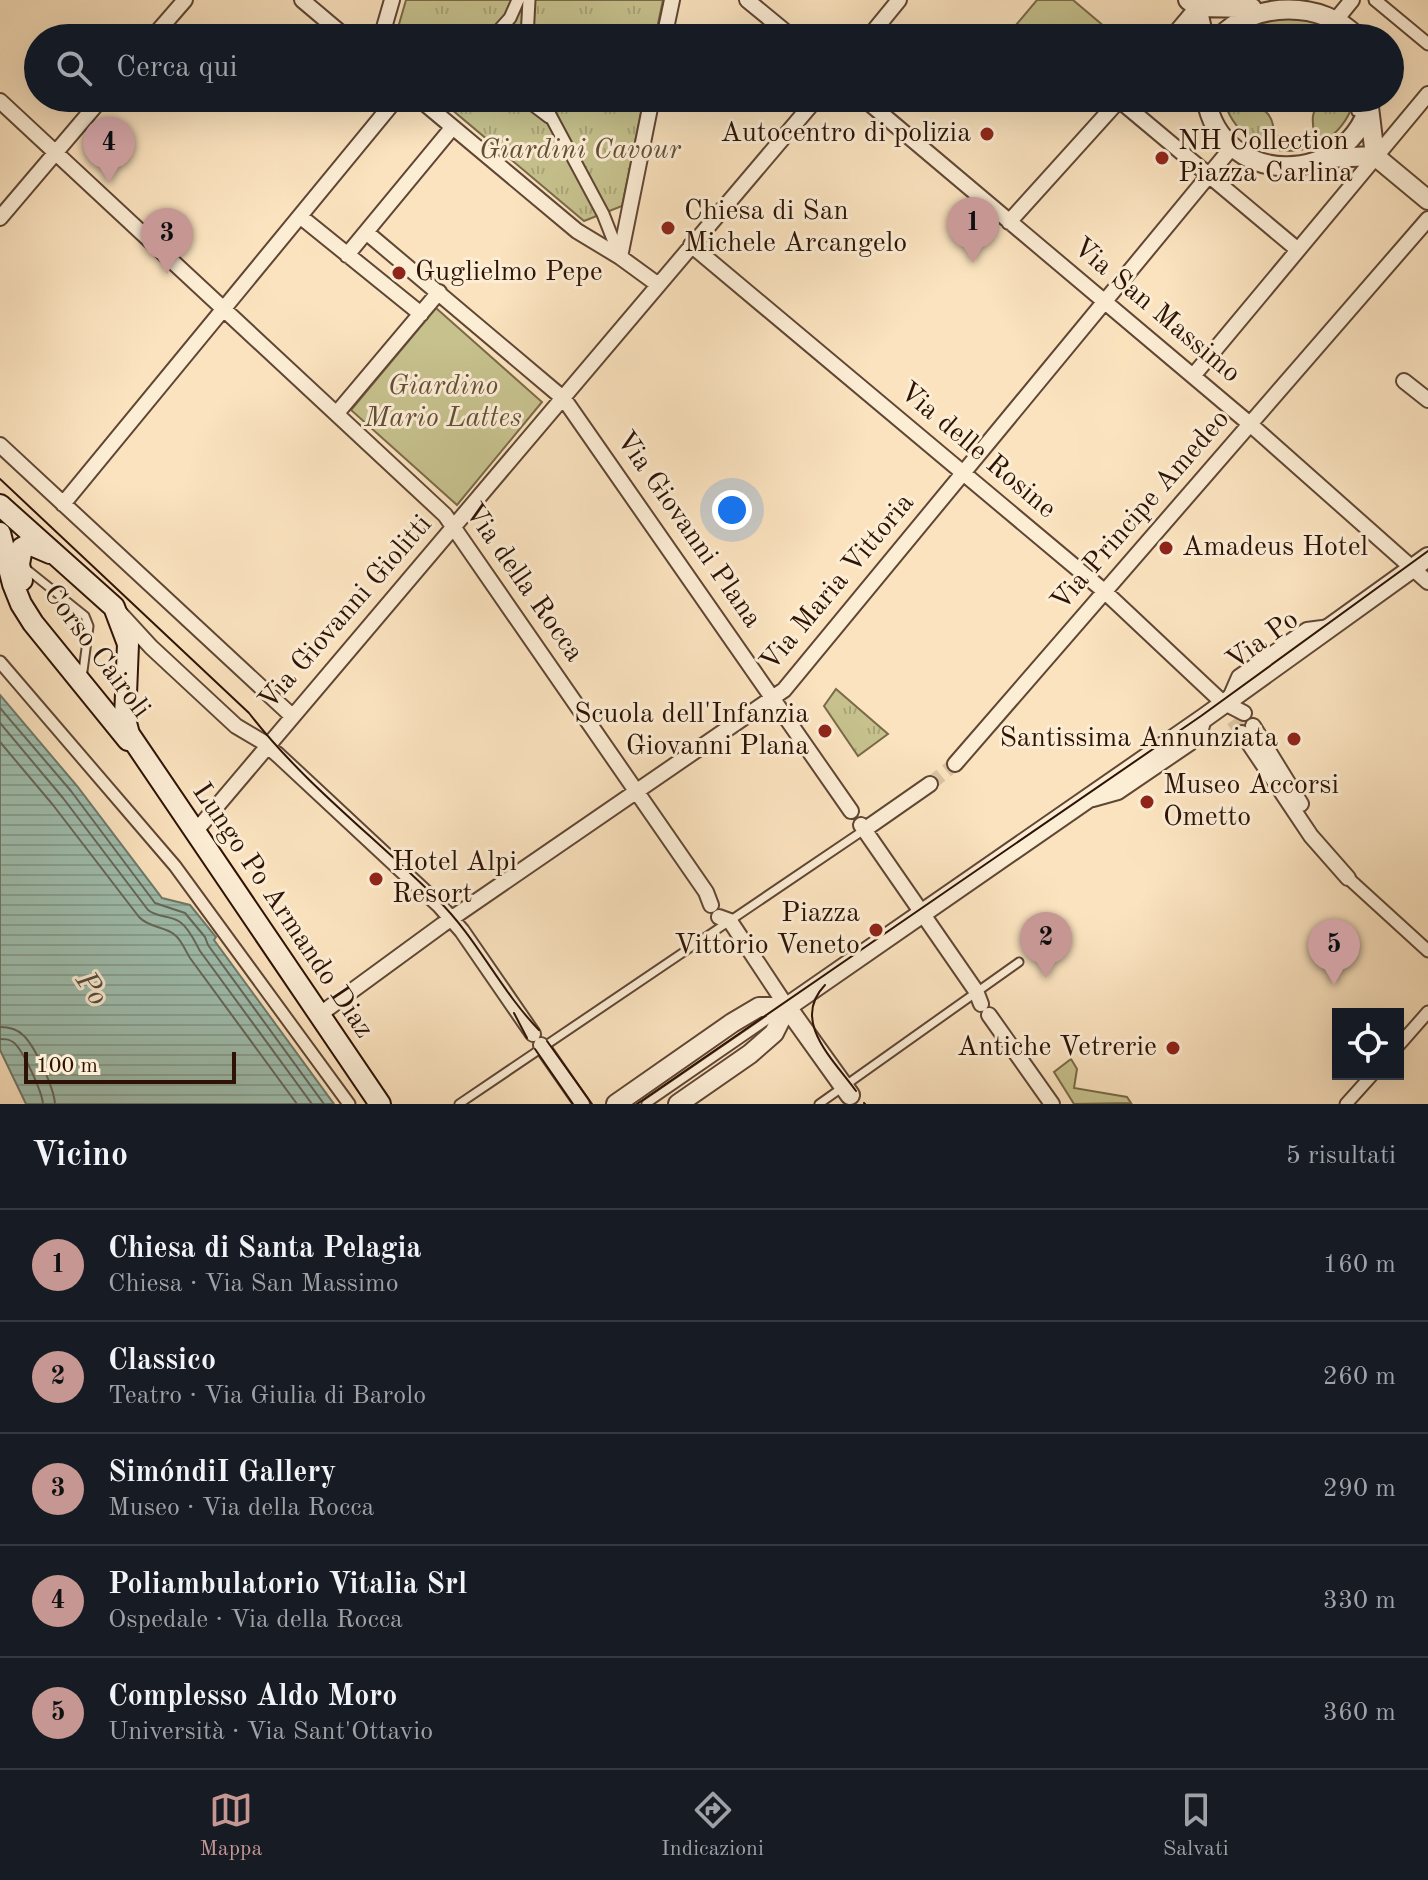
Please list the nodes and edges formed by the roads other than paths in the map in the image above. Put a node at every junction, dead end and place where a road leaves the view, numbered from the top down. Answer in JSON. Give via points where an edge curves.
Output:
{"nodes":[{"id":1,"x":185,"y":0,"type":"edge"},
{"id":2,"x":302,"y":0,"type":"edge"},
{"id":3,"x":392,"y":0,"type":"edge"},
{"id":4,"x":518,"y":0,"type":"edge"},
{"id":5,"x":529,"y":0,"type":"edge"},
{"id":6,"x":672,"y":0,"type":"edge"},
{"id":7,"x":747,"y":0,"type":"edge"},
{"id":8,"x":899,"y":0,"type":"edge"},
{"id":9,"x":1293,"y":0,"type":"edge"},
{"id":10,"x":1352,"y":0,"type":"edge"},
{"id":11,"x":1375,"y":0,"type":"edge"},
{"id":12,"x":1196,"y":2,"type":"edge"},
{"id":13,"x":1252,"y":8,"type":"junction"},
{"id":14,"x":1339,"y":16,"type":"junction"},
{"id":15,"x":164,"y":24,"type":"edge"},
{"id":16,"x":330,"y":24,"type":"edge"},
{"id":17,"x":385,"y":24,"type":"edge"},
{"id":18,"x":505,"y":24,"type":"edge"},
{"id":19,"x":528,"y":24,"type":"edge"},
{"id":20,"x":667,"y":24,"type":"edge"},
{"id":21,"x":776,"y":24,"type":"edge"},
{"id":22,"x":879,"y":24,"type":"edge"},
{"id":23,"x":1181,"y":24,"type":"edge"},
{"id":24,"x":1201,"y":24,"type":"edge"},
{"id":25,"x":1231,"y":24,"type":"edge"},
{"id":26,"x":1245,"y":24,"type":"edge"},
{"id":27,"x":1346,"y":24,"type":"edge"},
{"id":28,"x":1404,"y":24,"type":"edge"},
{"id":29,"x":1404,"y":24,"type":"edge"},
{"id":30,"x":1428,"y":44,"type":"edge"},
{"id":31,"x":1428,"y":94,"type":"edge"},
{"id":32,"x":0,"y":101,"type":"edge"},
{"id":33,"x":90,"y":112,"type":"edge"},
{"id":34,"x":386,"y":112,"type":"edge"},
{"id":35,"x":434,"y":112,"type":"edge"},
{"id":36,"x":542,"y":112,"type":"edge"},
{"id":37,"x":547,"y":112,"type":"edge"},
{"id":38,"x":649,"y":112,"type":"edge"},
{"id":39,"x":805,"y":112,"type":"edge"},
{"id":40,"x":879,"y":112,"type":"edge"},
{"id":41,"x":1108,"y":112,"type":"edge"},
{"id":42,"x":1135,"y":112,"type":"edge"},
{"id":43,"x":1212,"y":112,"type":"edge"},
{"id":44,"x":1358,"y":112,"type":"edge"},
{"id":45,"x":1362,"y":112,"type":"edge"},
{"id":46,"x":1368,"y":112,"type":"edge"},
{"id":47,"x":550,"y":118,"type":"junction"},
{"id":48,"x":452,"y":128,"type":"junction"},
{"id":49,"x":1233,"y":146,"type":"junction"},
{"id":50,"x":55,"y":152,"type":"junction"},
{"id":51,"x":1375,"y":156,"type":"junction"},
{"id":52,"x":1326,"y":158,"type":"junction"},
{"id":53,"x":1280,"y":167,"type":"junction"},
{"id":54,"x":1207,"y":174,"type":"junction"},
{"id":55,"x":1428,"y":200,"type":"edge"},
{"id":56,"x":301,"y":217,"type":"junction"},
{"id":57,"x":0,"y":218,"type":"edge"},
{"id":58,"x":1428,"y":219,"type":"edge"},
{"id":59,"x":1009,"y":222,"type":"junction"},
{"id":60,"x":366,"y":232,"type":"junction"},
{"id":61,"x":691,"y":245,"type":"junction"},
{"id":62,"x":1298,"y":250,"type":"junction"},
{"id":63,"x":347,"y":255,"type":"junction"},
{"id":64,"x":620,"y":257,"type":"junction"},
{"id":65,"x":657,"y":284,"type":"junction"},
{"id":66,"x":439,"y":292,"type":"junction"},
{"id":67,"x":1104,"y":302,"type":"junction"},
{"id":68,"x":223,"y":310,"type":"junction"},
{"id":69,"x":421,"y":314,"type":"junction"},
{"id":70,"x":1193,"y":376,"type":"junction"},
{"id":71,"x":1404,"y":381,"type":"dead end"},
{"id":72,"x":564,"y":399,"type":"junction"},
{"id":73,"x":1428,"y":400,"type":"edge"},
{"id":74,"x":337,"y":413,"type":"junction"},
{"id":75,"x":1251,"y":425,"type":"junction"},
{"id":76,"x":0,"y":445,"type":"edge"},
{"id":77,"x":962,"y":474,"type":"junction"},
{"id":78,"x":63,"y":504,"type":"junction"},
{"id":79,"x":0,"y":505,"type":"edge"},
{"id":80,"x":455,"y":527,"type":"junction"},
{"id":81,"x":0,"y":533,"type":"edge"},
{"id":82,"x":53,"y":555,"type":"junction"},
{"id":83,"x":1420,"y":562,"type":"edge"},
{"id":84,"x":19,"y":564,"type":"junction"},
{"id":85,"x":1428,"y":582,"type":"edge"},
{"id":86,"x":1104,"y":591,"type":"junction"},
{"id":87,"x":114,"y":607,"type":"junction"},
{"id":88,"x":0,"y":662,"type":"edge"},
{"id":89,"x":83,"y":671,"type":"junction"},
{"id":90,"x":92,"y":695,"type":"junction"},
{"id":91,"x":774,"y":697,"type":"junction"},
{"id":92,"x":291,"y":715,"type":"junction"},
{"id":93,"x":1238,"y":716,"type":"junction"},
{"id":94,"x":266,"y":745,"type":"junction"},
{"id":95,"x":138,"y":750,"type":"junction"},
{"id":96,"x":955,"y":764,"type":"tunnel mouth"},
{"id":97,"x":930,"y":784,"type":"tunnel mouth"},
{"id":98,"x":635,"y":791,"type":"junction"},
{"id":99,"x":851,"y":811,"type":"dead end"},
{"id":100,"x":863,"y":828,"type":"junction"},
{"id":101,"x":195,"y":832,"type":"junction"},
{"id":102,"x":1348,"y":878,"type":"joint"},
{"id":103,"x":921,"y":913,"type":"junction"},
{"id":104,"x":720,"y":915,"type":"junction"},
{"id":105,"x":452,"y":919,"type":"junction"},
{"id":106,"x":1428,"y":951,"type":"edge"},
{"id":107,"x":1019,"y":962,"type":"dead end"},
{"id":108,"x":982,"y":1003,"type":"junction"},
{"id":109,"x":787,"y":1007,"type":"junction"},
{"id":110,"x":1428,"y":1012,"type":"edge"},
{"id":111,"x":319,"y":1015,"type":"junction"},
{"id":112,"x":1404,"y":1039,"type":"edge"},
{"id":113,"x":539,"y":1042,"type":"junction"},
{"id":114,"x":1368,"y":1080,"type":"edge"},
{"id":115,"x":846,"y":1086,"type":"junction"},
{"id":116,"x":349,"y":1104,"type":"edge"},
{"id":117,"x":380,"y":1104,"type":"edge"},
{"id":118,"x":459,"y":1104,"type":"edge"},
{"id":119,"x":582,"y":1104,"type":"edge"},
{"id":120,"x":616,"y":1104,"type":"edge"},
{"id":121,"x":646,"y":1104,"type":"edge"},
{"id":122,"x":678,"y":1104,"type":"edge"},
{"id":123,"x":819,"y":1104,"type":"edge"},
{"id":124,"x":1052,"y":1104,"type":"edge"},
{"id":125,"x":1346,"y":1104,"type":"edge"}],
"edges":[{"from":1,"to":15,"type":"street"},
{"from":2,"to":16,"type":"street"},
{"from":3,"to":17,"type":"street"},
{"from":4,"to":18,"type":"street"},
{"from":5,"to":19,"type":"street"},
{"from":6,"to":20,"type":"street"},
{"from":7,"to":21,"type":"street"},
{"from":8,"to":22,"type":"street"},
{"from":9,"to":13,"type":"street"},
{"from":9,"to":14,"type":"street"},
{"from":9,"to":26,"type":"lane"},
{"from":10,"to":14,"type":"street"},
{"from":11,"to":29,"type":"street"},
{"from":12,"to":13,"type":"street"},
{"from":12,"to":23,"type":"street"},
{"from":12,"to":24,"type":"street"},
{"from":13,"to":25,"type":"street"},
{"from":14,"to":27,"type":"street"},
{"from":28,"to":30,"type":"street"},
{"from":31,"to":51,"type":"street"},
{"from":32,"to":50,"type":"street","name":"Via della Rocca"},
{"from":33,"to":50,"type":"street"},
{"from":34,"to":56,"type":"street"},
{"from":35,"to":48,"type":"street"},
{"from":36,"to":47,"type":"street"},
{"from":37,"to":47,"type":"street"},
{"from":38,"to":64,"type":"street"},
{"from":39,"to":61,"type":"street","name":"Via Giovanni Giolitti"},
{"from":40,"to":59,"type":"street","name":"Via San Massimo"},
{"from":41,"to":59,"type":"street"},
{"from":42,"to":54,"type":"street"},
{"from":43,"to":49,"type":"street"},
{"from":44,"to":53,"type":"lane","via":[[1334,143]]},
{"from":45,"to":52,"type":"street","via":[[1354,135]]},
{"from":46,"to":51,"type":"street"},
{"from":47,"to":64,"type":"street","via":[[603,214]]},
{"from":48,"to":60,"type":"street"},
{"from":48,"to":64,"type":"street","via":[[577,231]]},
{"from":49,"to":53,"type":"street"},
{"from":49,"to":54,"type":"street","name":"Via Maria Vittoria"},
{"from":50,"to":57,"type":"street"},
{"from":50,"to":68,"type":"street","name":"Via della Rocca"},
{"from":51,"to":52,"type":"street"},
{"from":51,"to":55,"type":"street"},
{"from":51,"to":62,"type":"street"},
{"from":52,"to":53,"type":"street"},
{"from":54,"to":62,"type":"street"},
{"from":54,"to":67,"type":"street","name":"Via Maria Vittoria"},
{"from":56,"to":63,"type":"street"},
{"from":56,"to":68,"type":"street"},
{"from":58,"to":75,"type":"street","name":"Via Principe Amedeo"},
{"from":59,"to":67,"type":"street","name":"Via San Massimo"},
{"from":60,"to":63,"type":"street"},
{"from":60,"to":66,"type":"street","name":"Via Giovanni Plana"},
{"from":61,"to":65,"type":"street","name":"Via Giovanni Giolitti"},
{"from":61,"to":77,"type":"street","name":"Via delle Rosine"},
{"from":62,"to":70,"type":"street"},
{"from":63,"to":69,"type":"street"},
{"from":64,"to":65,"type":"street"},
{"from":65,"to":72,"type":"street","name":"Via Giovanni Giolitti"},
{"from":66,"to":69,"type":"street"},
{"from":66,"to":72,"type":"street","name":"Via Giovanni Plana"},
{"from":67,"to":70,"type":"street","name":"Via San Massimo"},
{"from":67,"to":77,"type":"street","name":"Via Maria Vittoria"},
{"from":68,"to":74,"type":"street","name":"Via della Rocca"},
{"from":68,"to":78,"type":"street"},
{"from":69,"to":74,"type":"street"},
{"from":70,"to":75,"type":"street","name":"Via San Massimo"},
{"from":71,"to":73,"type":"street"},
{"from":72,"to":80,"type":"street","name":"Via Giovanni Giolitti"},
{"from":72,"to":91,"type":"street","name":"Via Giovanni Plana"},
{"from":74,"to":80,"type":"street","name":"Via della Rocca"},
{"from":75,"to":83,"type":"street","name":"Via San Massimo"},
{"from":75,"to":86,"type":"street","name":"Via Principe Amedeo"},
{"from":76,"to":78,"type":"street"},
{"from":77,"to":86,"type":"street","name":"Via delle Rosine"},
{"from":77,"to":91,"type":"street","name":"Via Maria Vittoria"},
{"from":78,"to":92,"type":"street"},
{"from":79,"to":82,"type":"main road","name":"Corso Cairoli"},
{"from":80,"to":92,"type":"street","name":"Via Giovanni Giolitti"},
{"from":80,"to":98,"type":"street","name":"Via della Rocca"},
{"from":81,"to":90,"type":"main road","name":"Corso Cairoli","via":[[21,604]]},
{"from":82,"to":84,"type":"main road","via":[[29,544],[22,548]]},
{"from":82,"to":87,"type":"main road","name":"Corso Cairoli"},
{"from":83,"to":85,"type":"street","name":"Via San Massimo"},
{"from":83,"to":93,"type":"street","name":"Via Po","via":[[1330,627]]},
{"from":84,"to":89,"type":"main road","via":[[35,607]]},
{"from":84,"to":89,"type":"lane","via":[[85,616],[89,626]]},
{"from":86,"to":93,"type":"street","name":"Via delle Rosine"},
{"from":86,"to":96,"type":"street","name":"Via Principe Amedeo"},
{"from":87,"to":94,"type":"street","name":"Corso Cairoli","via":[[236,726]]},
{"from":87,"to":95,"type":"main road","name":"Corso Cairoli","via":[[128,644],[125,719]]},
{"from":88,"to":116,"type":"street","via":[[175,866]]},
{"from":89,"to":90,"type":"main road"},
{"from":90,"to":95,"type":"main road","name":"Corso Cairoli"},
{"from":91,"to":98,"type":"street","name":"Via Maria Vittoria"},
{"from":91,"to":99,"type":"street","name":"Via Giovanni Plana"},
{"from":92,"to":94,"type":"street","name":"Via Giovanni Giolitti"},
{"from":93,"to":102,"type":"street","name":"Via delle Rosine"},
{"from":93,"to":103,"type":"street","name":"Via Po","via":[[1204,718]]},
{"from":94,"to":101,"type":"street","name":"Via Giovanni Giolitti"},
{"from":94,"to":105,"type":"street","name":"Corso Cairoli"},
{"from":95,"to":101,"type":"main road","name":"Lungo Po Armando Diaz"},
{"from":97,"to":100,"type":"street"},
{"from":98,"to":104,"type":"street","name":"Via della Rocca"},
{"from":98,"to":105,"type":"street","name":"Via Maria Vittoria"},
{"from":100,"to":103,"type":"street"},
{"from":100,"to":104,"type":"lane"},
{"from":101,"to":111,"type":"main road","name":"Lungo Po Armando Diaz"},
{"from":102,"to":106,"type":"street"},
{"from":103,"to":108,"type":"street"},
{"from":103,"to":109,"type":"street"},
{"from":104,"to":109,"type":"street"},
{"from":104,"to":113,"type":"lane"},
{"from":105,"to":111,"type":"street","name":"Via Maria Vittoria"},
{"from":105,"to":113,"type":"street","name":"Corso Cairoli"},
{"from":107,"to":108,"type":"lane"},
{"from":108,"to":115,"type":"lane"},
{"from":108,"to":124,"type":"street"},
{"from":109,"to":115,"type":"street"},
{"from":109,"to":120,"type":"street","via":[[759,1007]]},
{"from":109,"to":121,"type":"lane"},
{"from":109,"to":122,"type":"street","via":[[774,1033]]},
{"from":110,"to":112,"type":"street"},
{"from":111,"to":117,"type":"main road","name":"Lungo Po Armando Diaz"},
{"from":113,"to":118,"type":"lane"},
{"from":113,"to":119,"type":"street"},
{"from":114,"to":125,"type":"street"},
{"from":115,"to":123,"type":"lane"}]}
